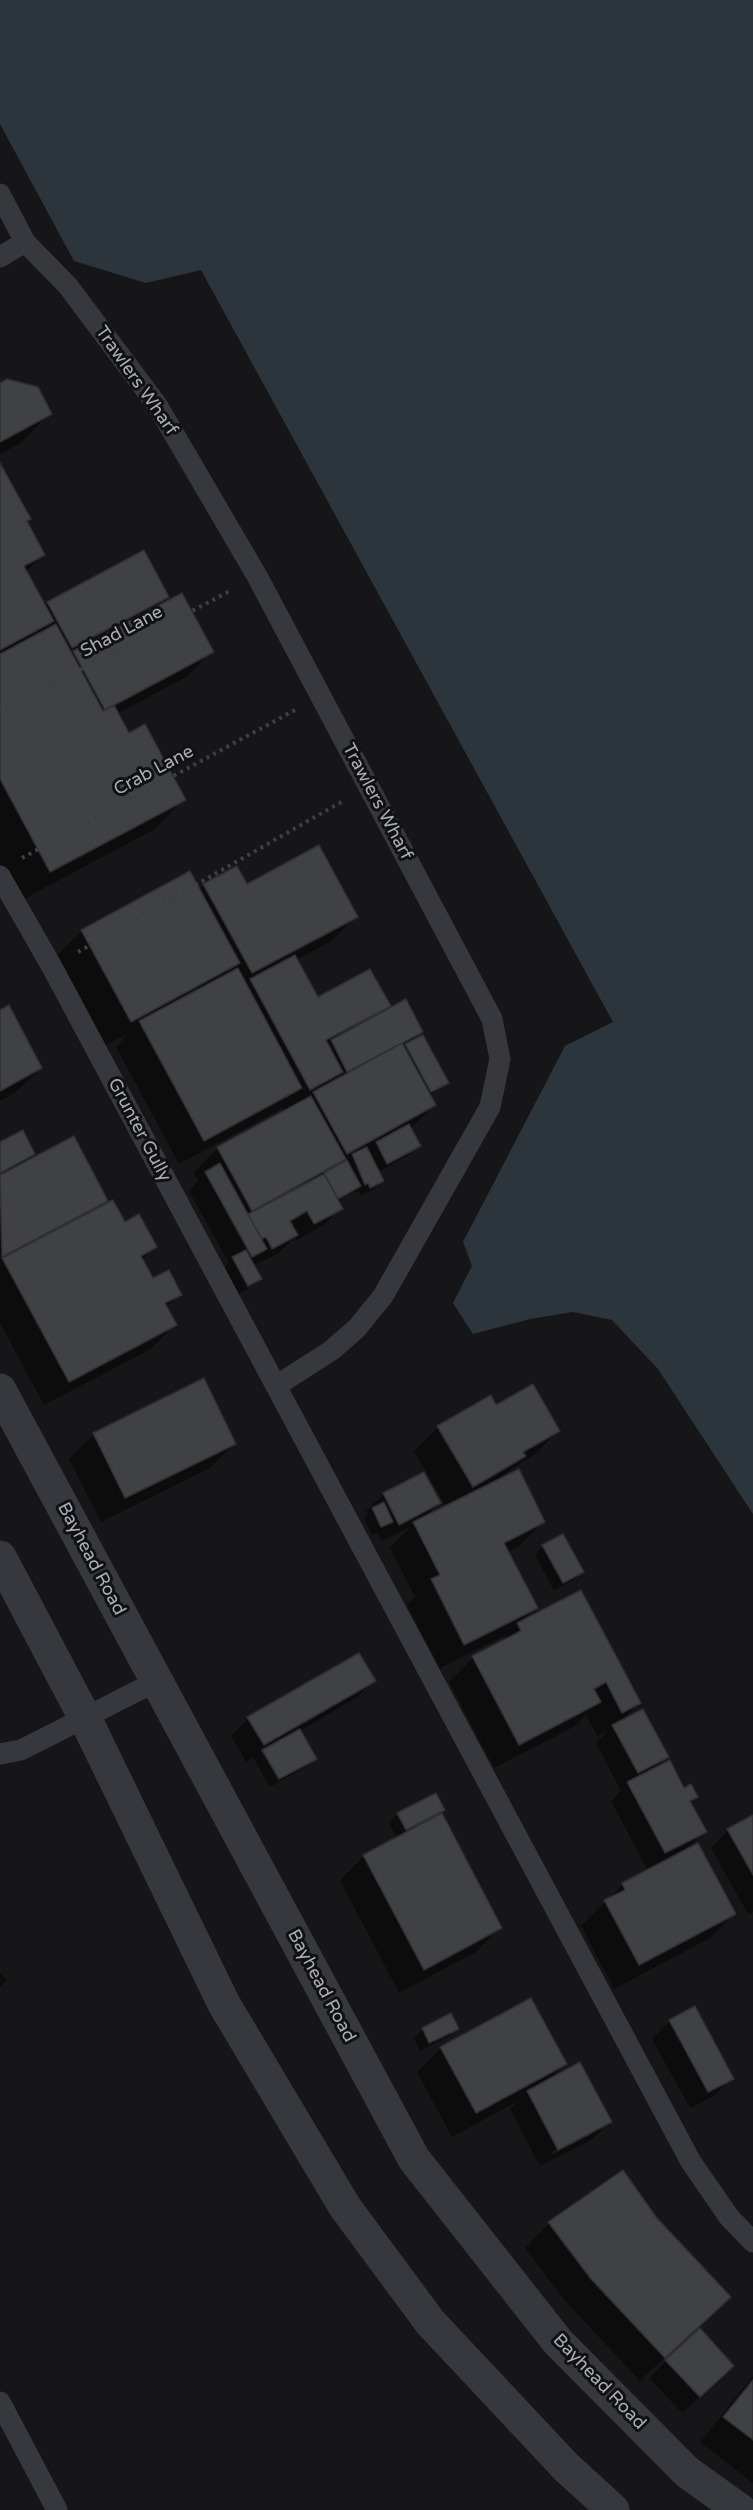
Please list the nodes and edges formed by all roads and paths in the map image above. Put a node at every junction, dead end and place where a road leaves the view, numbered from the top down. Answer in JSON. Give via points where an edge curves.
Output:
{"nodes":[{"id":1,"x":0,"y":194,"type":"edge"},
{"id":2,"x":25,"y":242,"type":"junction"},
{"id":3,"x":0,"y":257,"type":"edge"},
{"id":4,"x":258,"y":576,"type":"junction"},
{"id":5,"x":321,"y":696,"type":"junction"},
{"id":6,"x":0,"y":712,"type":"edge"},
{"id":7,"x":368,"y":787,"type":"junction"},
{"id":8,"x":21,"y":859,"type":"dead end"},
{"id":9,"x":0,"y":876,"type":"edge"},
{"id":10,"x":52,"y":967,"type":"junction"},
{"id":11,"x":276,"y":1386,"type":"junction"},
{"id":12,"x":0,"y":1390,"type":"edge"},
{"id":13,"x":0,"y":1557,"type":"edge"},
{"id":14,"x":157,"y":1681,"type":"junction"},
{"id":15,"x":85,"y":1718,"type":"junction"},
{"id":16,"x":0,"y":1754,"type":"edge"},
{"id":17,"x":753,"y":2242,"type":"edge"},
{"id":18,"x":0,"y":2402,"type":"edge"},
{"id":19,"x":57,"y":2510,"type":"edge"},
{"id":20,"x":613,"y":2510,"type":"edge"},
{"id":21,"x":740,"y":2510,"type":"edge"}],
"edges":[{"from":1,"to":2,"type":"lane","name":"Trawlers Wharf"},
{"from":2,"to":3,"type":"lane"},
{"from":2,"to":4,"type":"lane","name":"Trawlers Wharf","via":[[68,286],[157,405]]},
{"from":4,"to":5,"type":"lane","name":"Trawlers Wharf"},
{"from":4,"to":6,"type":"path","name":"Shad Lane"},
{"from":5,"to":7,"type":"lane","name":"Trawlers Wharf"},
{"from":5,"to":8,"type":"path","name":"Crab Lane"},
{"from":7,"to":10,"type":"path"},
{"from":7,"to":11,"type":"lane","name":"Trawlers Wharf","via":[[492,1018],[500,1059],[490,1107],[383,1296],[357,1328],[332,1350]]},
{"from":9,"to":10,"type":"lane","name":"Grunter Gully"},
{"from":10,"to":11,"type":"lane","name":"Grunter Gully"},
{"from":11,"to":17,"type":"lane","name":"Grunter Gully","via":[[691,2162],[729,2217]]},
{"from":12,"to":14,"type":"street","name":"Bayhead Road"},
{"from":13,"to":15,"type":"street"},
{"from":14,"to":15,"type":"lane"},
{"from":14,"to":21,"type":"street","name":"Bayhead Road","via":[[414,2159],[558,2342],[687,2472]]},
{"from":15,"to":16,"type":"lane","via":[[21,1750]]},
{"from":15,"to":20,"type":"street","via":[[224,2004],[345,2207],[430,2322],[566,2467]]},
{"from":18,"to":19,"type":"lane"}]}
